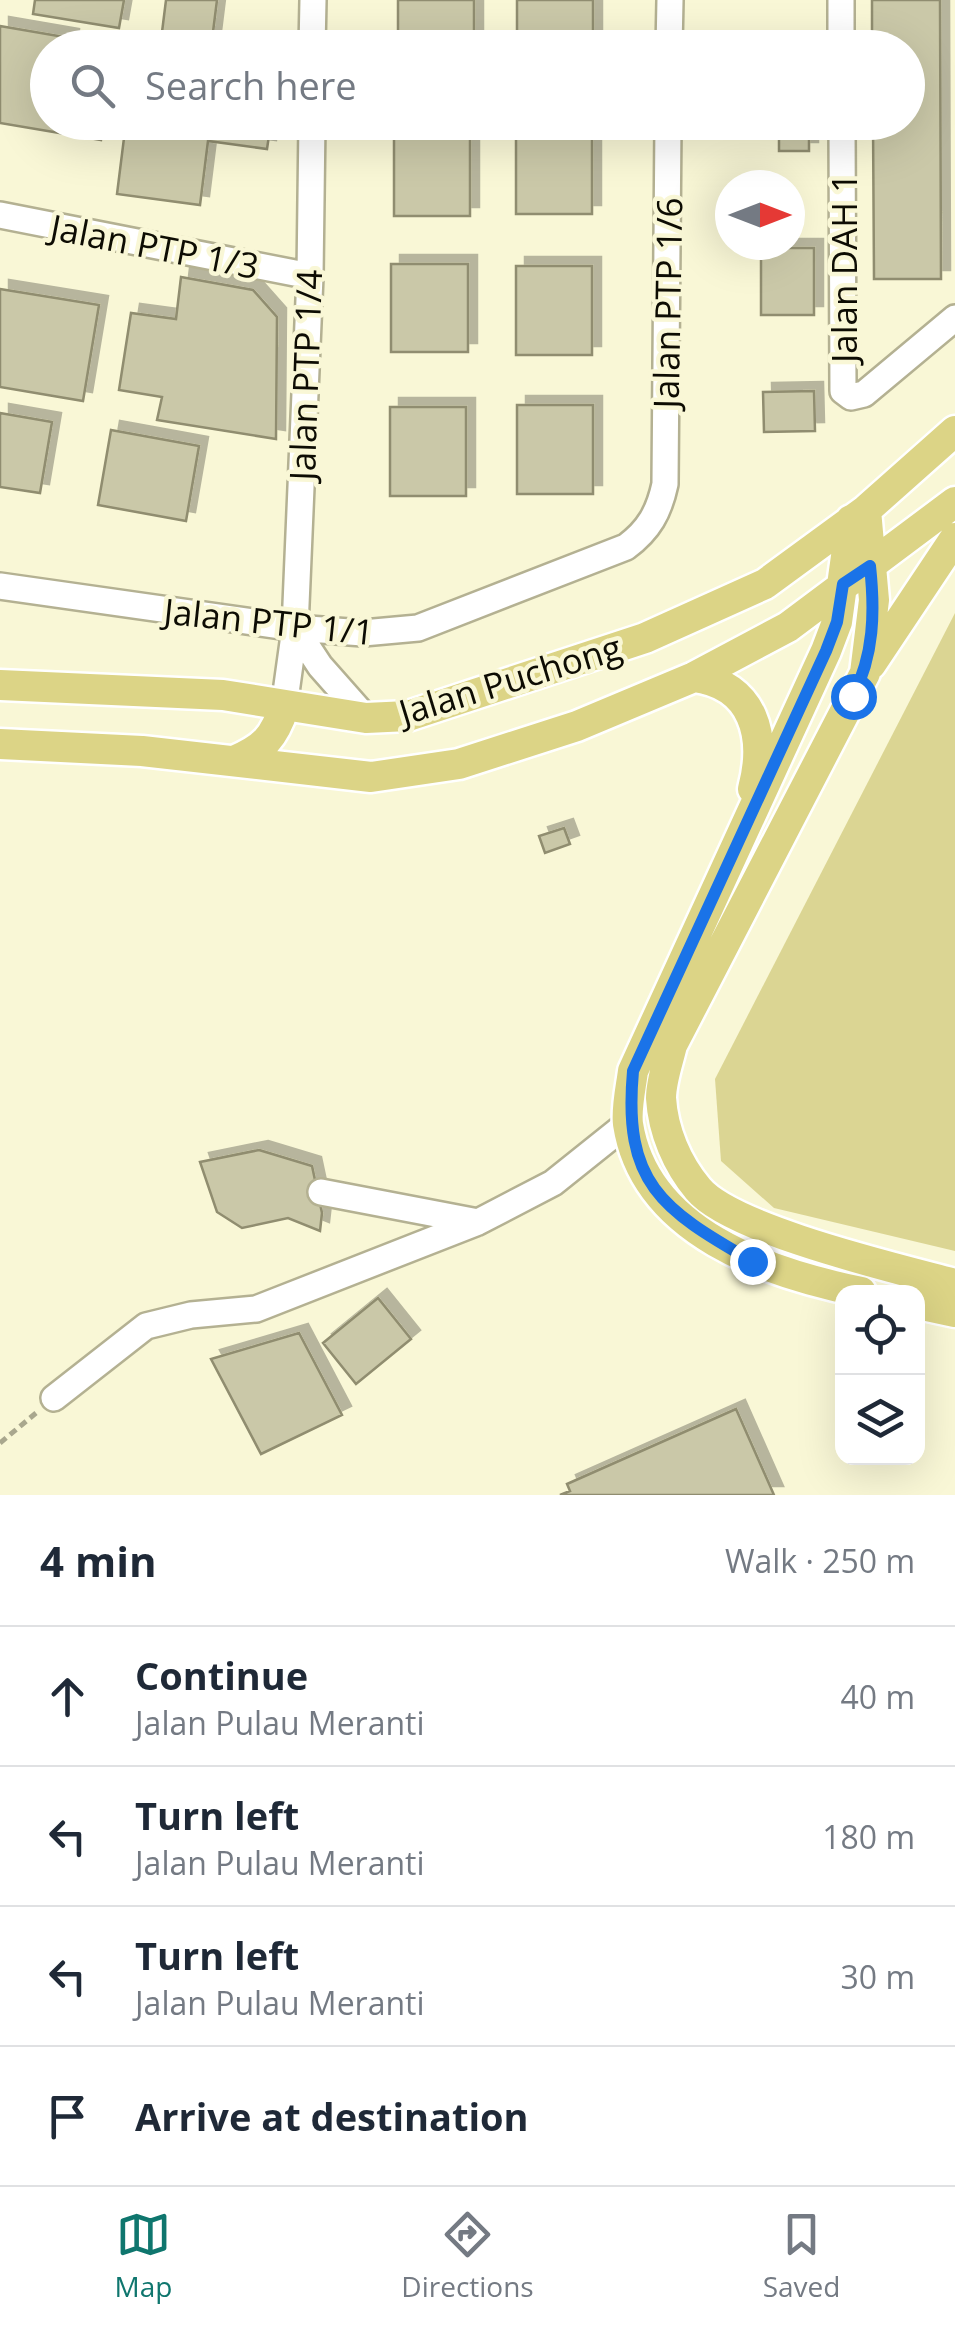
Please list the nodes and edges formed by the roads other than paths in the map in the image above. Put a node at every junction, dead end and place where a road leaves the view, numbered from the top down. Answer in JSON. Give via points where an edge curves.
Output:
{"nodes":[{"id":1,"x":313,"y":0,"type":"edge"},
{"id":2,"x":670,"y":0,"type":"edge"},
{"id":3,"x":841,"y":0,"type":"edge"},
{"id":4,"x":312,"y":30,"type":"edge"},
{"id":5,"x":669,"y":30,"type":"edge"},
{"id":6,"x":841,"y":30,"type":"edge"},
{"id":7,"x":312,"y":140,"type":"edge"},
{"id":8,"x":668,"y":140,"type":"edge"},
{"id":9,"x":842,"y":140,"type":"edge"},
{"id":10,"x":0,"y":216,"type":"edge"},
{"id":11,"x":310,"y":276,"type":"junction"},
{"id":12,"x":955,"y":318,"type":"edge"},
{"id":13,"x":955,"y":431,"type":"edge"},
{"id":14,"x":665,"y":484,"type":"joint"},
{"id":15,"x":955,"y":502,"type":"edge"},
{"id":16,"x":859,"y":516,"type":"junction"},
{"id":17,"x":955,"y":538,"type":"edge"},
{"id":18,"x":870,"y":566,"type":"junction"},
{"id":19,"x":843,"y":584,"type":"junction"},
{"id":20,"x":0,"y":586,"type":"edge"},
{"id":21,"x":295,"y":628,"type":"junction"},
{"id":22,"x":865,"y":673,"type":"junction"},
{"id":23,"x":694,"y":677,"type":"junction"},
{"id":24,"x":0,"y":685,"type":"edge"},
{"id":25,"x":284,"y":707,"type":"junction"},
{"id":26,"x":366,"y":718,"type":"junction"},
{"id":27,"x":0,"y":744,"type":"edge"},
{"id":28,"x":234,"y":762,"type":"junction"},
{"id":29,"x":739,"y":841,"type":"junction"},
{"id":30,"x":628,"y":1123,"type":"junction"},
{"id":31,"x":321,"y":1192,"type":"dead end"},
{"id":32,"x":478,"y":1222,"type":"junction"},
{"id":33,"x":955,"y":1284,"type":"edge"},
{"id":34,"x":836,"y":1285,"type":"edge"},
{"id":35,"x":925,"y":1306,"type":"edge"},
{"id":36,"x":955,"y":1312,"type":"edge"},
{"id":37,"x":54,"y":1398,"type":"road end"}],
"edges":[{"from":1,"to":4,"type":"street"},
{"from":2,"to":5,"type":"street"},
{"from":3,"to":6,"type":"street"},
{"from":7,"to":11,"type":"street","name":"Jalan PTP 1/4"},
{"from":8,"to":14,"type":"street","name":"Jalan PTP 1/6"},
{"from":9,"to":12,"type":"street","name":"Jalan DAH 1","via":[[844,391],[864,394]]},
{"from":10,"to":11,"type":"street","name":"Jalan PTP 1/3"},
{"from":11,"to":21,"type":"street","name":"Jalan PTP 1/4"},
{"from":13,"to":16,"type":"main road","name":"Jalan Puchong"},
{"from":14,"to":21,"type":"street","name":"Jalan PTP 1/1","via":[[660,509],[626,547],[418,628],[363,634]]},
{"from":15,"to":18,"type":"main road","name":"Jalan Puchong"},
{"from":16,"to":18,"type":"main road"},
{"from":16,"to":19,"type":"main road"},
{"from":16,"to":26,"type":"main road","name":"Jalan Puchong","via":[[765,584],[679,624],[436,708]]},
{"from":17,"to":22,"type":"main road"},
{"from":18,"to":19,"type":"main road","name":"Jalan Puchong"},
{"from":18,"to":22,"type":"main road","via":[[872,632]]},
{"from":19,"to":23,"type":"main road","name":"Jalan Puchong","via":[[788,627]]},
{"from":19,"to":29,"type":"main road","via":[[826,651]]},
{"from":20,"to":21,"type":"street","name":"Jalan PTP 1/1"},
{"from":21,"to":25,"type":"street","name":"Jalan PTP 1/4"},
{"from":21,"to":26,"type":"street"},
{"from":22,"to":33,"type":"main road","via":[[672,1046],[661,1096],[671,1148],[700,1192],[745,1218]]},
{"from":23,"to":28,"type":"main road","name":"Jalan Puchong","via":[[577,726],[459,764],[371,777]]},
{"from":23,"to":29,"type":"main road","via":[[732,687],[754,726],[755,781]]},
{"from":24,"to":25,"type":"main road","name":"Jalan Puchong","via":[[223,695]]},
{"from":25,"to":26,"type":"main road","name":"Jalan Puchong"},
{"from":25,"to":28,"type":"main road","via":[[275,736]]},
{"from":27,"to":28,"type":"main road","name":"Jalan Puchong"},
{"from":29,"to":30,"type":"main road","via":[[633,1071]]},
{"from":30,"to":32,"type":"street","via":[[553,1184]]},
{"from":30,"to":34,"type":"main road","via":[[650,1185],[688,1224],[752,1261]]},
{"from":31,"to":32,"type":"street"},
{"from":32,"to":37,"type":"street","via":[[256,1309],[146,1326]]},
{"from":35,"to":36,"type":"main road"}]}
